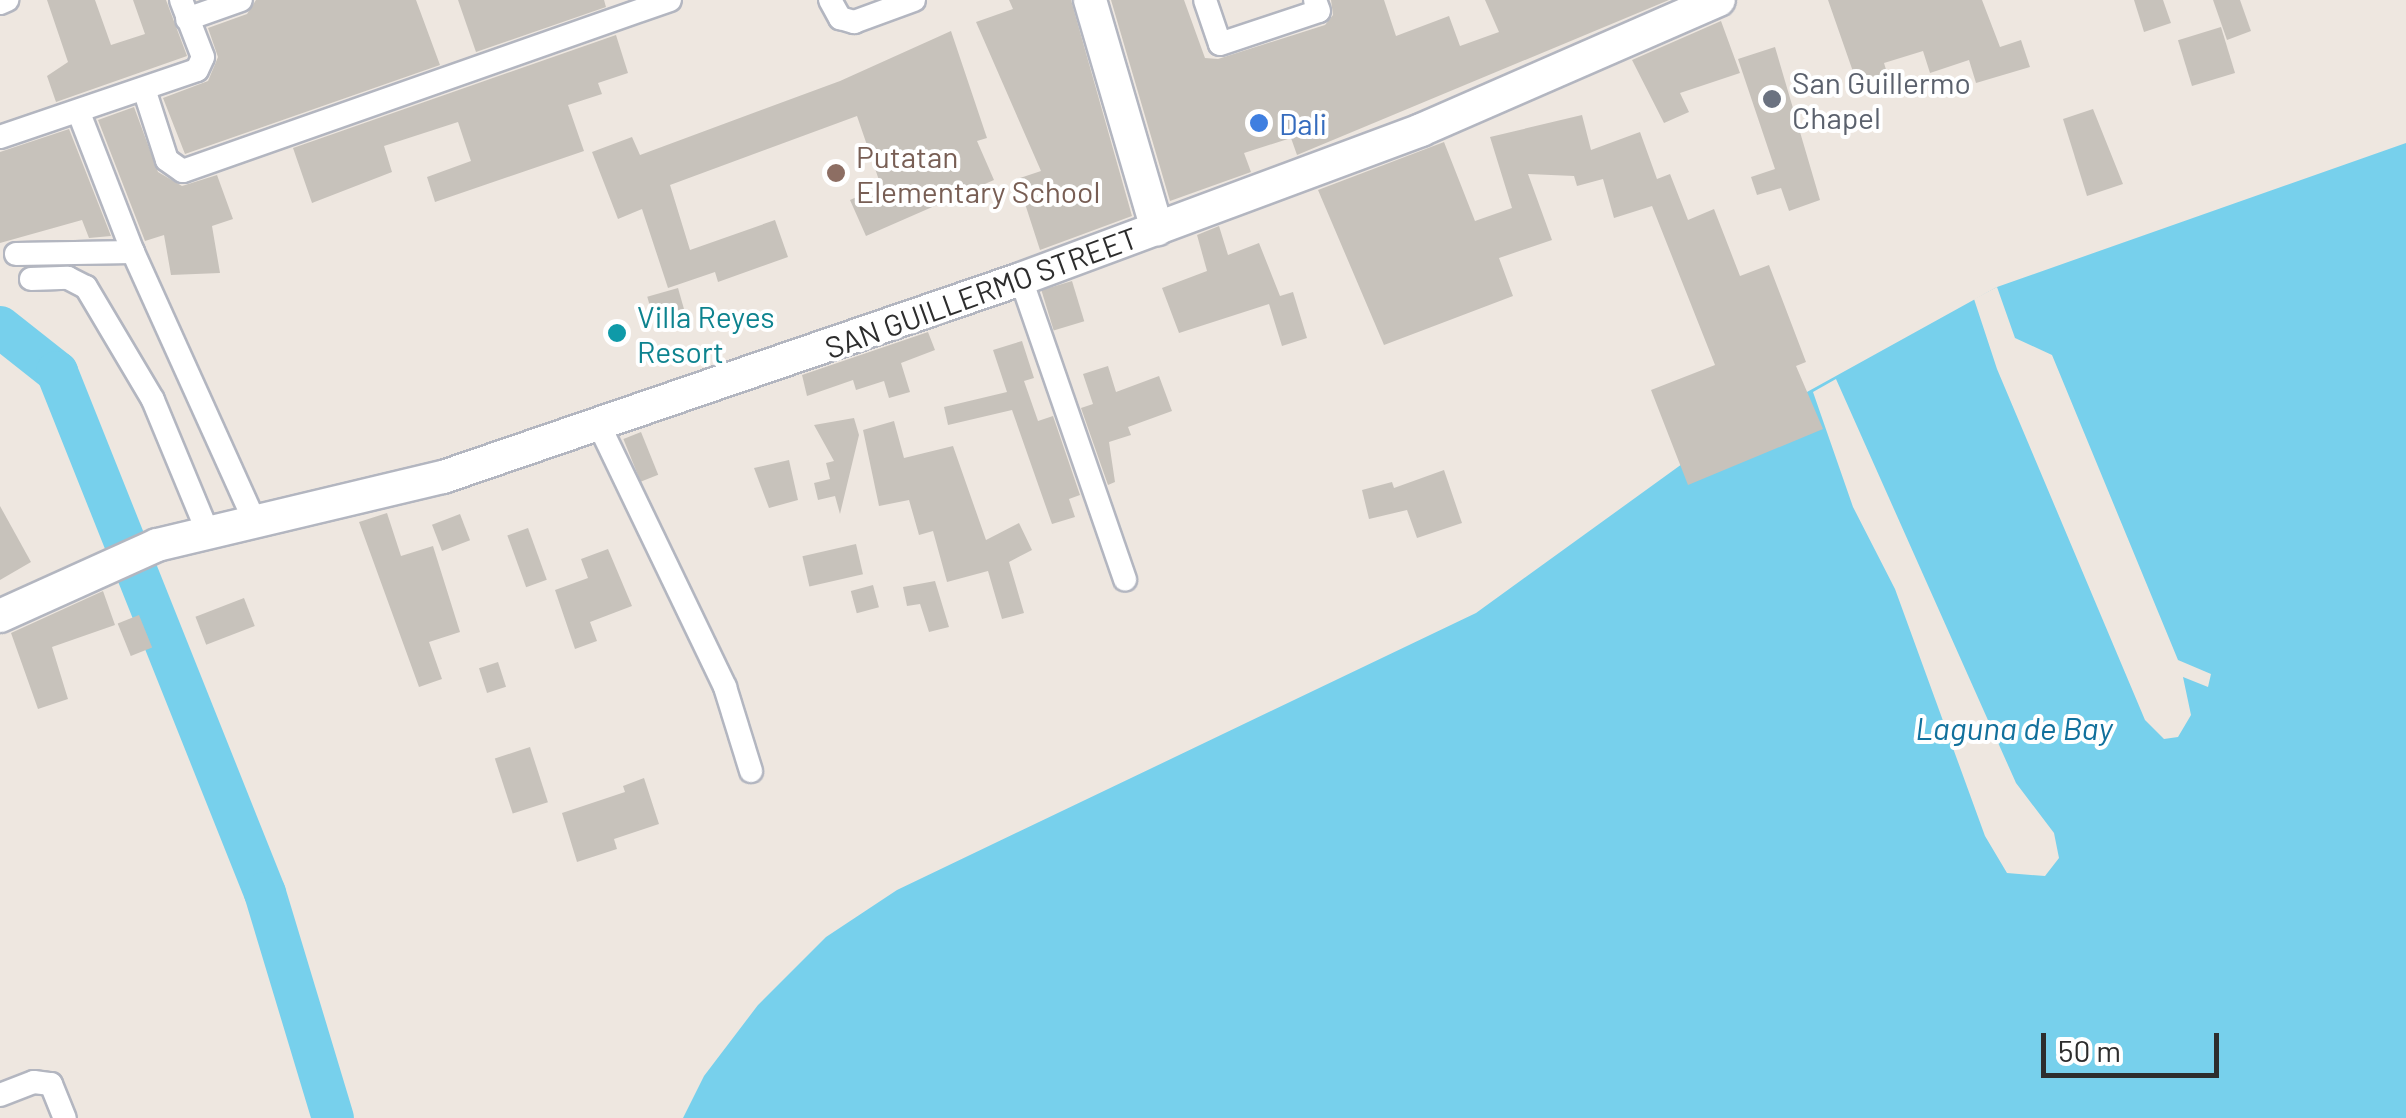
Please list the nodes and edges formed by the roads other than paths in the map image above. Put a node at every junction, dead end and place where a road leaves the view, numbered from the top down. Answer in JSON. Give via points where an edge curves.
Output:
{"nodes":[{"id":1,"x":8,"y":0,"type":"edge"},
{"id":2,"x":241,"y":0,"type":"edge"},
{"id":3,"x":670,"y":0,"type":"edge"},
{"id":4,"x":830,"y":0,"type":"edge"},
{"id":5,"x":914,"y":0,"type":"edge"},
{"id":6,"x":1090,"y":0,"type":"edge"},
{"id":7,"x":1205,"y":0,"type":"edge"},
{"id":8,"x":1315,"y":0,"type":"edge"},
{"id":9,"x":1720,"y":0,"type":"edge"},
{"id":10,"x":0,"y":3,"type":"edge"},
{"id":11,"x":184,"y":9,"type":"edge"},
{"id":12,"x":145,"y":92,"type":"junction"},
{"id":13,"x":79,"y":113,"type":"junction"},
{"id":14,"x":0,"y":138,"type":"edge"},
{"id":15,"x":1157,"y":229,"type":"junction"},
{"id":16,"x":132,"y":252,"type":"junction"},
{"id":17,"x":16,"y":254,"type":"dead end"},
{"id":18,"x":30,"y":279,"type":"dead end"},
{"id":19,"x":1021,"y":279,"type":"junction"},
{"id":20,"x":600,"y":424,"type":"junction"},
{"id":21,"x":256,"y":524,"type":"junction"},
{"id":22,"x":208,"y":535,"type":"junction"},
{"id":23,"x":1125,"y":579,"type":"dead end"},
{"id":24,"x":1,"y":614,"type":"edge"},
{"id":25,"x":752,"y":771,"type":"dead end"},
{"id":26,"x":0,"y":1095,"type":"edge"},
{"id":27,"x":66,"y":1118,"type":"edge"}],
"edges":[{"from":1,"to":10,"type":"street"},
{"from":2,"to":11,"type":"street"},
{"from":3,"to":12,"type":"street","via":[[184,172],[167,160]]},
{"from":4,"to":5,"type":"street","via":[[840,18],[854,22]]},
{"from":6,"to":15,"type":"main road"},
{"from":7,"to":8,"type":"street","via":[[1220,44],[1319,11]]},
{"from":9,"to":15,"type":"main road","name":"SAN GUILLERMO STREET","via":[[1421,130]]},
{"from":11,"to":12,"type":"street","via":[[202,65]]},
{"from":12,"to":13,"type":"street"},
{"from":13,"to":14,"type":"street"},
{"from":13,"to":16,"type":"street"},
{"from":15,"to":19,"type":"main road","name":"SAN GUILLERMO STREET"},
{"from":16,"to":17,"type":"street"},
{"from":16,"to":21,"type":"street"},
{"from":18,"to":22,"type":"street","via":[[68,278],[86,286],[160,414]]},
{"from":19,"to":20,"type":"main road","name":"SAN GUILLERMO STREET"},
{"from":19,"to":23,"type":"street"},
{"from":20,"to":21,"type":"main road","name":"SAN GUILLERMO STREET","via":[[378,497]]},
{"from":20,"to":25,"type":"street","via":[[726,687]]},
{"from":21,"to":22,"type":"main road","name":"SAN GUILLERMO STREET"},
{"from":22,"to":24,"type":"main road","name":"SAN GUILLERMO STREET","via":[[157,546]]},
{"from":26,"to":27,"type":"street","via":[[34,1082],[51,1084]]}]}
